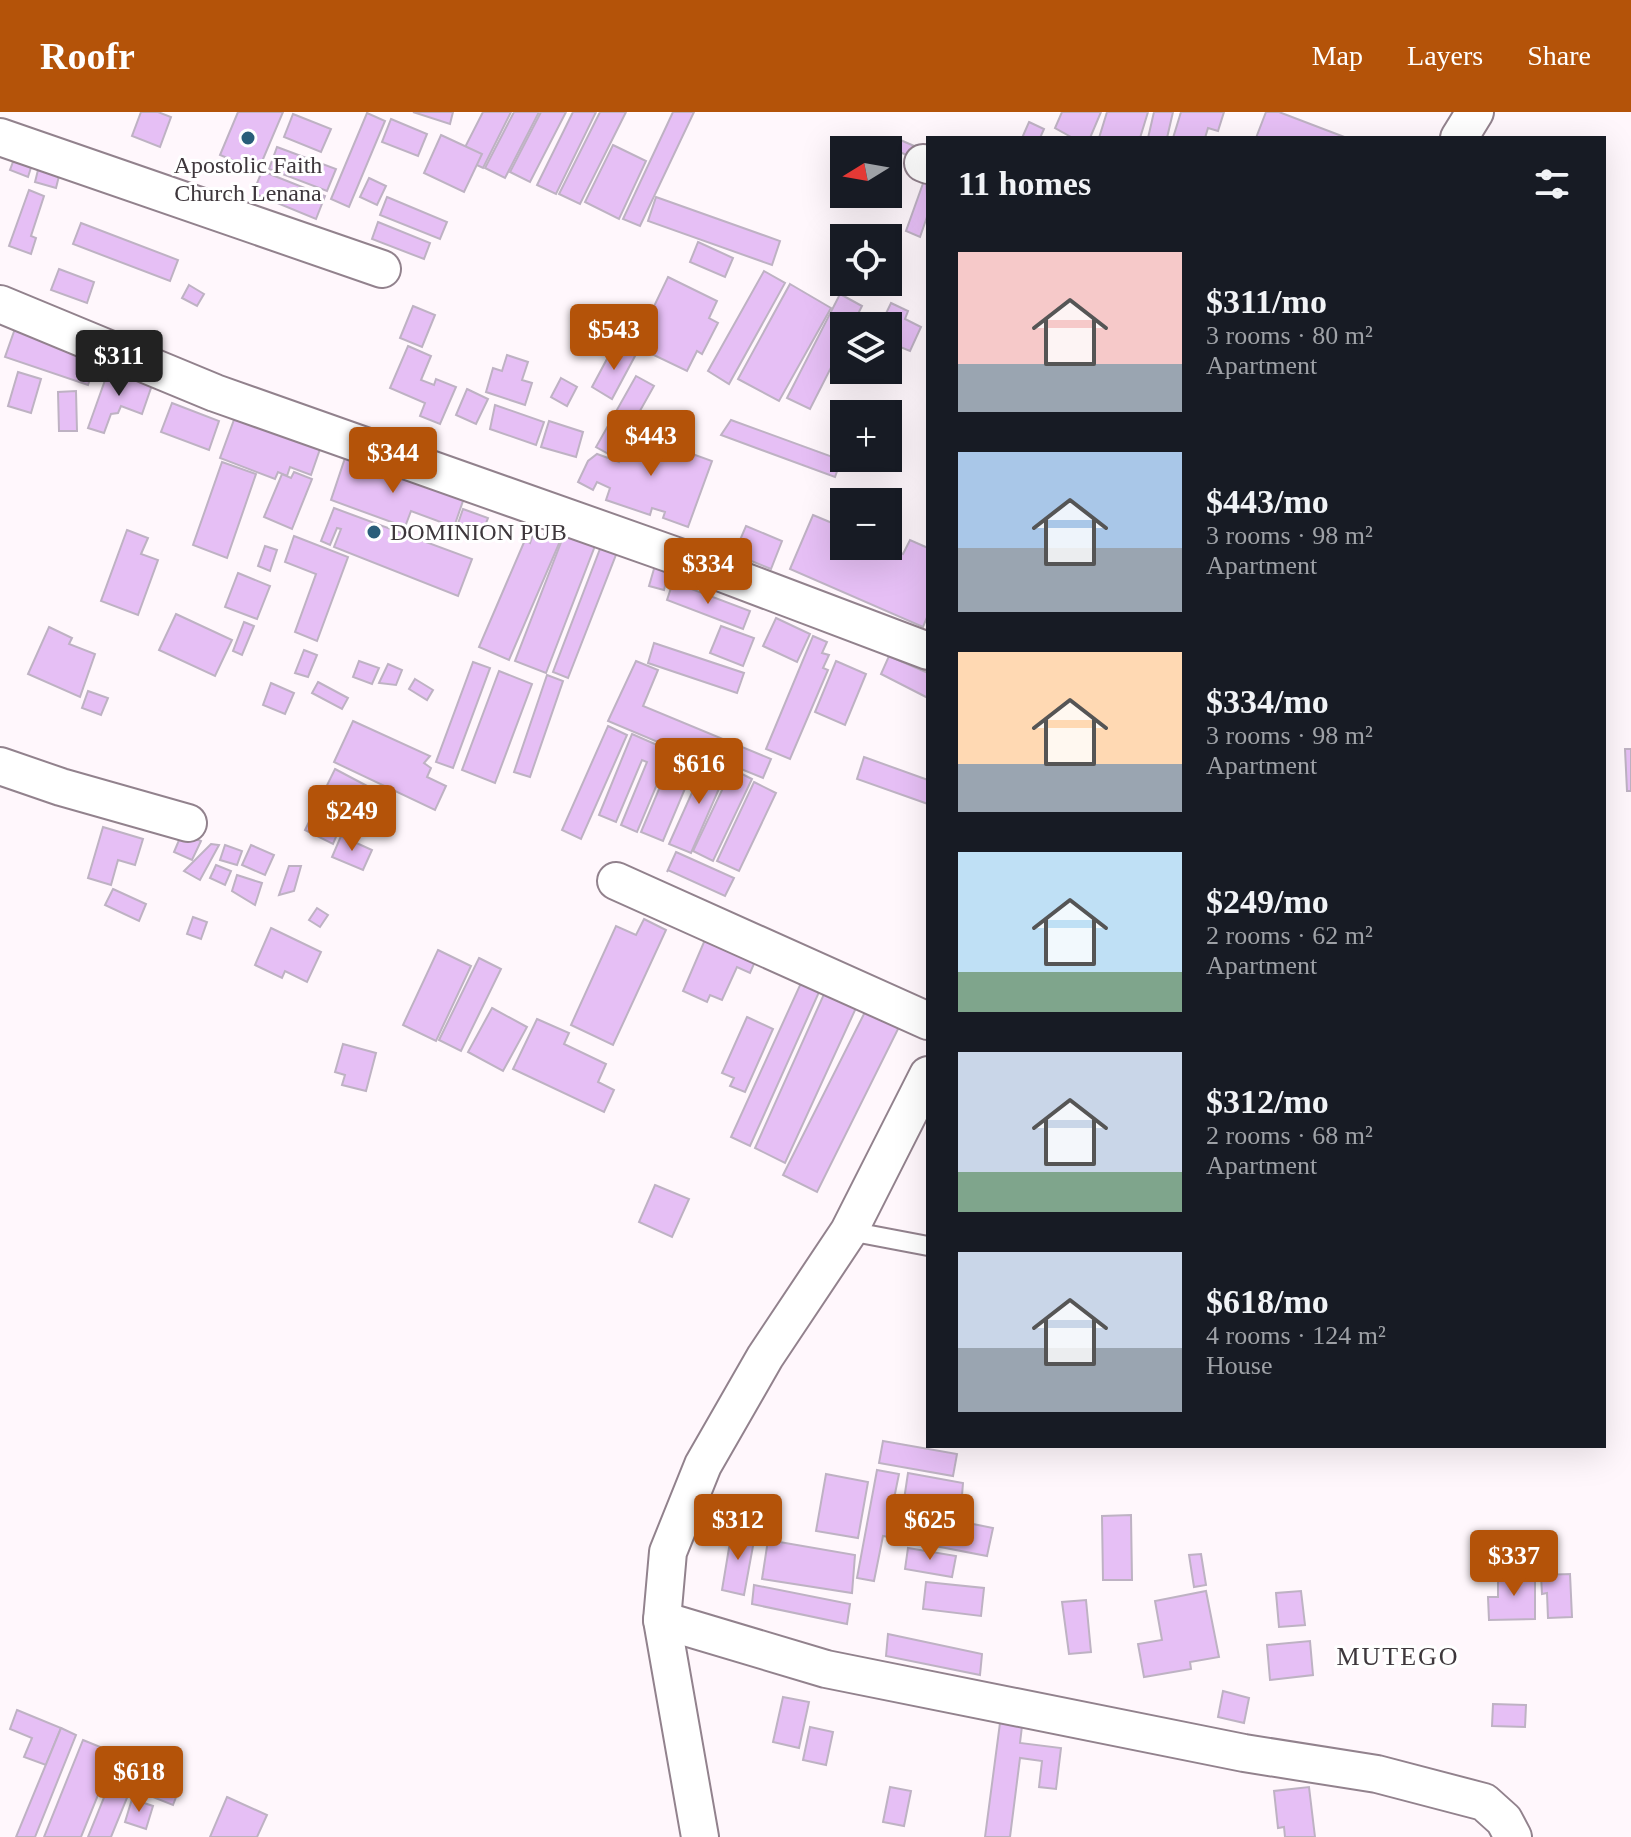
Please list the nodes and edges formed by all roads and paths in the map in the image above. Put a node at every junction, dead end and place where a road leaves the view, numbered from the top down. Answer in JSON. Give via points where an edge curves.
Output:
{"nodes":[{"id":1,"x":1475,"y":112,"type":"edge"},
{"id":2,"x":1460,"y":136,"type":"edge"},
{"id":3,"x":0,"y":137,"type":"edge"},
{"id":4,"x":382,"y":269,"type":"dead end"},
{"id":5,"x":0,"y":304,"type":"edge"},
{"id":6,"x":926,"y":650,"type":"edge"},
{"id":7,"x":0,"y":766,"type":"edge"},
{"id":8,"x":188,"y":823,"type":"dead end"},
{"id":9,"x":616,"y":881,"type":"dead end"},
{"id":10,"x":926,"y":1020,"type":"edge"},
{"id":11,"x":926,"y":1079,"type":"edge"},
{"id":12,"x":849,"y":1231,"type":"junction"},
{"id":13,"x":926,"y":1246,"type":"edge"},
{"id":14,"x":662,"y":1620,"type":"junction"},
{"id":15,"x":700,"y":1837,"type":"edge"},
{"id":16,"x":1513,"y":1837,"type":"edge"}],
"edges":[{"from":1,"to":2,"type":"street"},
{"from":3,"to":4,"type":"street"},
{"from":5,"to":6,"type":"street","via":[[215,393]]},
{"from":7,"to":8,"type":"street"},
{"from":9,"to":10,"type":"street"},
{"from":11,"to":12,"type":"street"},
{"from":12,"to":13,"type":"lane"},
{"from":12,"to":14,"type":"street","via":[[765,1357],[703,1465],[668,1552]]},
{"from":14,"to":15,"type":"street"},
{"from":14,"to":16,"type":"street","via":[[826,1669],[1392,1778],[1484,1802]]}]}
